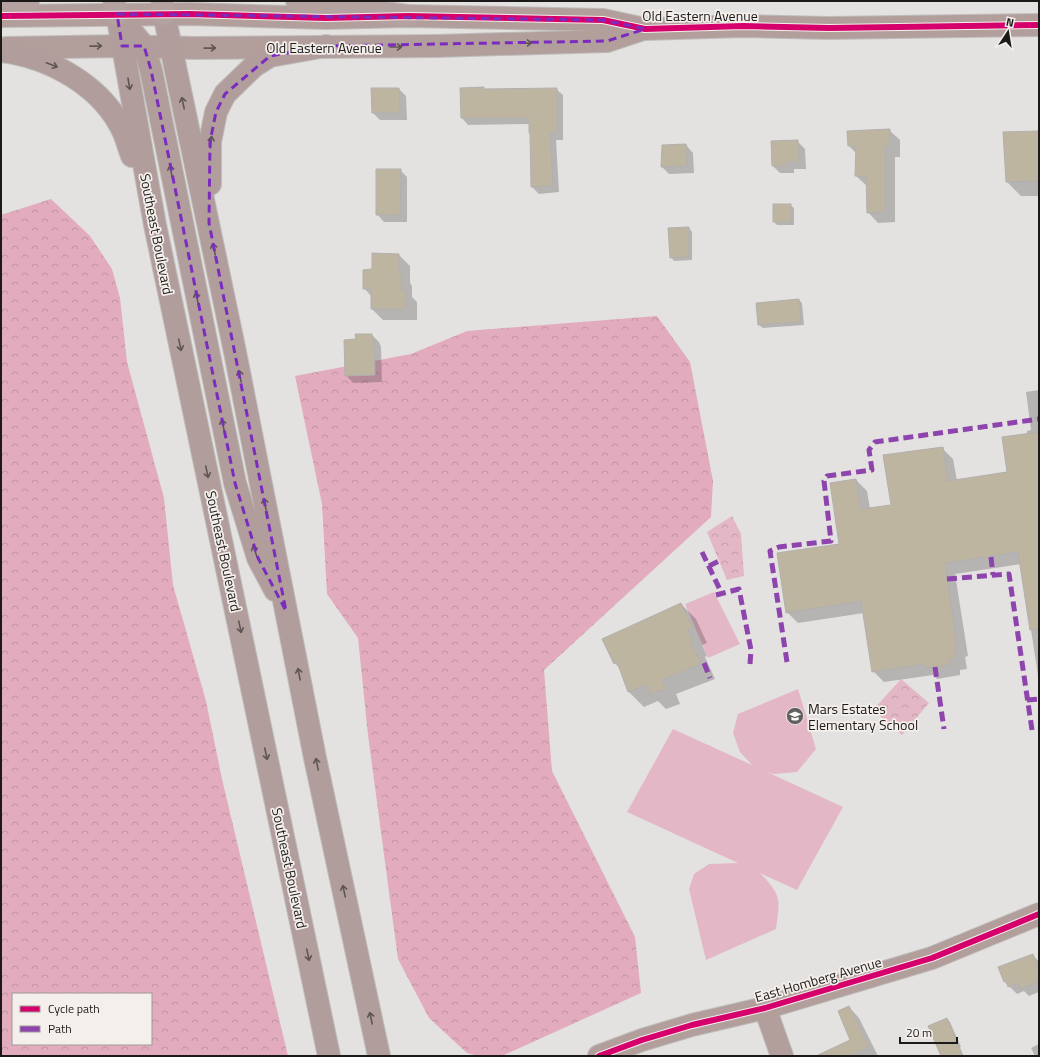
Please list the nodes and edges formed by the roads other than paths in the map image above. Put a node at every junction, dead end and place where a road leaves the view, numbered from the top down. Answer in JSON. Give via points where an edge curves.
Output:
{"nodes":[{"id":1,"x":28,"y":1,"type":"edge"},
{"id":2,"x":297,"y":1,"type":"edge"},
{"id":3,"x":115,"y":7,"type":"edge"},
{"id":4,"x":1,"y":8,"type":"edge"},
{"id":5,"x":163,"y":8,"type":"edge"},
{"id":6,"x":1,"y":16,"type":"edge"},
{"id":7,"x":408,"y":16,"type":"junction"},
{"id":8,"x":1039,"y":25,"type":"edge"},
{"id":9,"x":645,"y":29,"type":"junction"},
{"id":10,"x":122,"y":46,"type":"junction"},
{"id":11,"x":144,"y":46,"type":"junction"},
{"id":12,"x":326,"y":46,"type":"junction"},
{"id":13,"x":172,"y":47,"type":"junction"},
{"id":14,"x":1,"y":50,"type":"edge"},
{"id":15,"x":209,"y":223,"type":"junction"},
{"id":16,"x":155,"y":225,"type":"junction"},
{"id":17,"x":286,"y":611,"type":"junction"},
{"id":18,"x":1039,"y":914,"type":"edge"},
{"id":19,"x":765,"y":1008,"type":"junction"},
{"id":20,"x":329,"y":1056,"type":"edge"},
{"id":21,"x":379,"y":1056,"type":"edge"},
{"id":22,"x":599,"y":1056,"type":"edge"},
{"id":23,"x":782,"y":1056,"type":"edge"}],
"edges":[{"from":1,"to":4,"type":"highway","via":[[17,6]]},
{"from":2,"to":7,"type":"highway"},
{"from":3,"to":5,"type":"street","name":"Old Eastern Avenue"},
{"from":3,"to":6,"type":"street","name":"Old Eastern Avenue"},
{"from":3,"to":10,"type":"main road","name":"Southeast Boulevard"},
{"from":3,"to":11,"type":"main road"},
{"from":5,"to":7,"type":"street","name":"Old Eastern Avenue","via":[[326,18]]},
{"from":5,"to":13,"type":"main road"},
{"from":7,"to":9,"type":"street","name":"Old Eastern Avenue","via":[[603,20]]},
{"from":8,"to":9,"type":"street","name":"Old Eastern Avenue","via":[[835,28],[743,26]]},
{"from":12,"to":9,"type":"street","name":"Old Eastern Avenue","one_way":true,"via":[[410,47],[607,41]]},
{"from":10,"to":11,"type":"street","name":"Old Eastern Avenue"},
{"from":14,"to":10,"type":"street","name":"Old Eastern Avenue","one_way":true},
{"from":10,"to":16,"type":"main road","name":"Southeast Boulevard","one_way":true},
{"from":11,"to":13,"type":"street","name":"Old Eastern Avenue"},
{"from":17,"to":11,"type":"main road","one_way":true,"via":[[258,558],[234,483],[151,70]]},
{"from":13,"to":12,"type":"street","name":"Old Eastern Avenue","one_way":true},
{"from":15,"to":12,"type":"main road","one_way":true,"via":[[210,142],[216,112],[225,94],[254,66],[270,56]]},
{"from":15,"to":13,"type":"main road","one_way":true},
{"from":14,"to":16,"type":"main road","one_way":true,"via":[[31,57],[58,68],[82,82],[99,98],[124,132]]},
{"from":17,"to":15,"type":"main road","one_way":true},
{"from":16,"to":20,"type":"main road","name":"Southeast Boulevard","one_way":true},
{"from":21,"to":17,"type":"main road","one_way":true},
{"from":18,"to":19,"type":"street","name":"East Homberg Avenue","via":[[932,958]]},
{"from":19,"to":22,"type":"street","name":"East Homberg Avenue","via":[[685,1027]]},
{"from":19,"to":23,"type":"street"}]}
